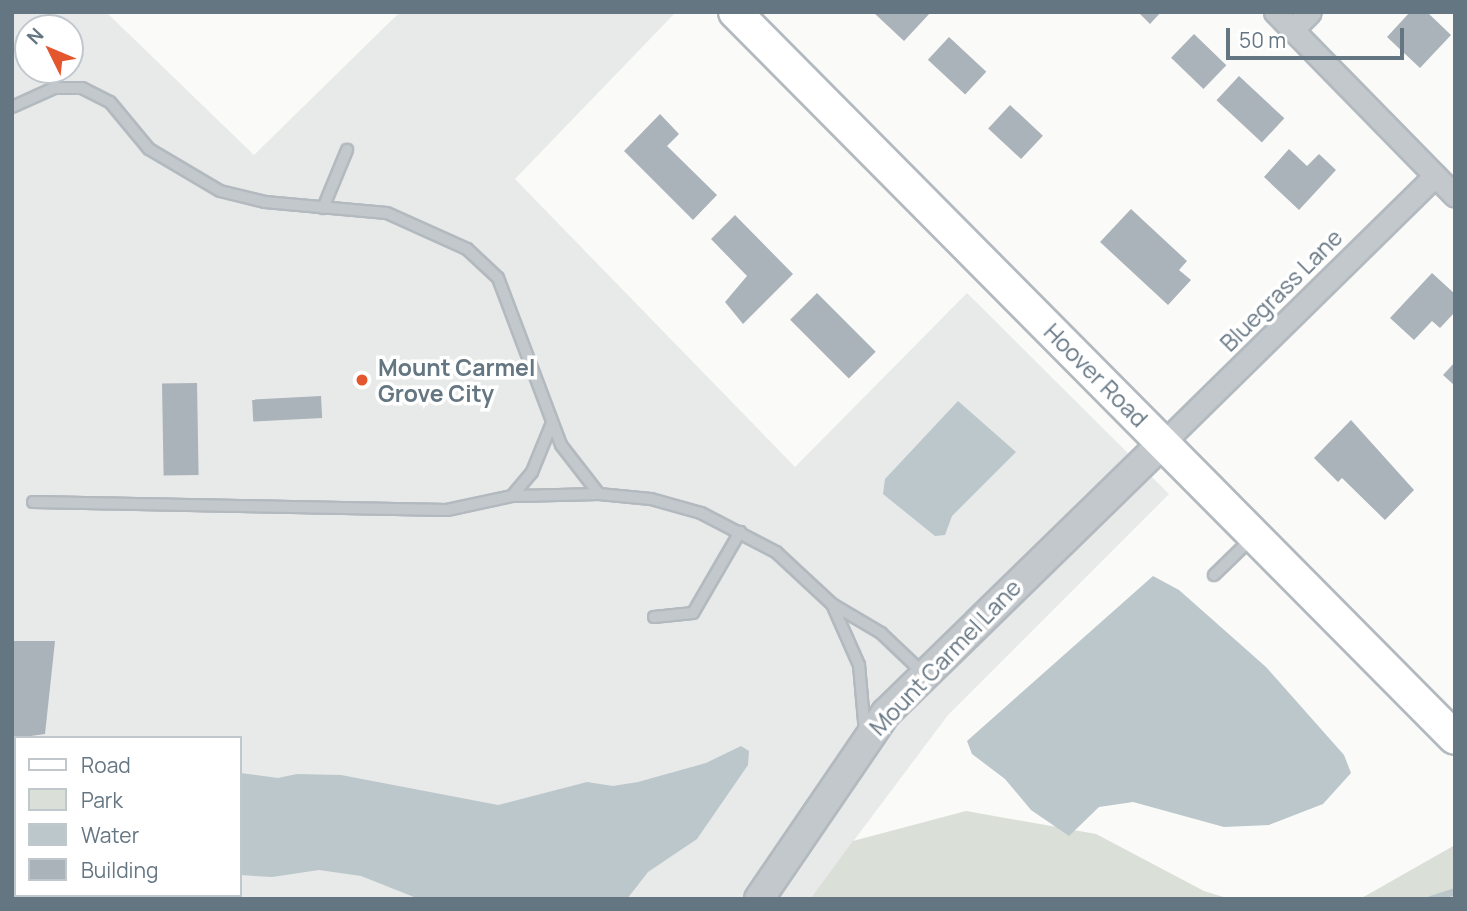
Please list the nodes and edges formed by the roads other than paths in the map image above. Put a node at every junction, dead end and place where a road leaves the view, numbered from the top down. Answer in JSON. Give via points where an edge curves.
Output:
{"nodes":[{"id":1,"x":736,"y":12,"type":"edge"},
{"id":2,"x":1275,"y":12,"type":"edge"},
{"id":3,"x":1310,"y":12,"type":"edge"},
{"id":4,"x":1292,"y":30,"type":"junction"},
{"id":5,"x":12,"y":107,"type":"edge"},
{"id":6,"x":347,"y":150,"type":"dead end"},
{"id":7,"x":1435,"y":176,"type":"junction"},
{"id":8,"x":1455,"y":196,"type":"edge"},
{"id":9,"x":323,"y":208,"type":"junction"},
{"id":10,"x":552,"y":423,"type":"junction"},
{"id":11,"x":1164,"y":443,"type":"junction"},
{"id":12,"x":599,"y":494,"type":"junction"},
{"id":13,"x":512,"y":496,"type":"junction"},
{"id":14,"x":33,"y":502,"type":"dead end"},
{"id":15,"x":740,"y":532,"type":"junction"},
{"id":16,"x":1254,"y":536,"type":"junction"},
{"id":17,"x":1214,"y":575,"type":"dead end"},
{"id":18,"x":832,"y":604,"type":"junction"},
{"id":19,"x":654,"y":617,"type":"dead end"},
{"id":20,"x":924,"y":674,"type":"junction"},
{"id":21,"x":1455,"y":738,"type":"edge"},
{"id":22,"x":865,"y":739,"type":"junction"},
{"id":23,"x":759,"y":899,"type":"edge"}],
"edges":[{"from":1,"to":11,"type":"main road","name":"Hoover Road"},
{"from":2,"to":4,"type":"street"},
{"from":3,"to":4,"type":"street"},
{"from":4,"to":7,"type":"street"},
{"from":5,"to":9,"type":"lane","via":[[54,88],[82,88],[110,102],[149,149],[220,191],[265,202]]},
{"from":6,"to":9,"type":"lane"},
{"from":7,"to":8,"type":"street"},
{"from":7,"to":11,"type":"street","name":"Bluegrass Lane"},
{"from":9,"to":10,"type":"lane","via":[[387,213],[421,225],[467,249],[498,278]]},
{"from":10,"to":12,"type":"lane","via":[[573,465]]},
{"from":10,"to":13,"type":"lane","via":[[532,472]]},
{"from":11,"to":16,"type":"main road","name":"Hoover Road"},
{"from":11,"to":20,"type":"street","name":"Mount Carmel Lane"},
{"from":12,"to":13,"type":"lane"},
{"from":12,"to":15,"type":"lane","via":[[651,499],[689,509]]},
{"from":13,"to":14,"type":"lane","via":[[447,510]]},
{"from":15,"to":18,"type":"lane","via":[[776,552]]},
{"from":15,"to":19,"type":"lane","via":[[693,613]]},
{"from":16,"to":17,"type":"lane"},
{"from":16,"to":21,"type":"main road","name":"Hoover Road"},
{"from":18,"to":20,"type":"lane","via":[[881,633]]},
{"from":18,"to":22,"type":"lane","via":[[859,665]]},
{"from":20,"to":22,"type":"street","name":"Mount Carmel Lane"},
{"from":22,"to":23,"type":"street","name":"Mount Carmel Lane"}]}
